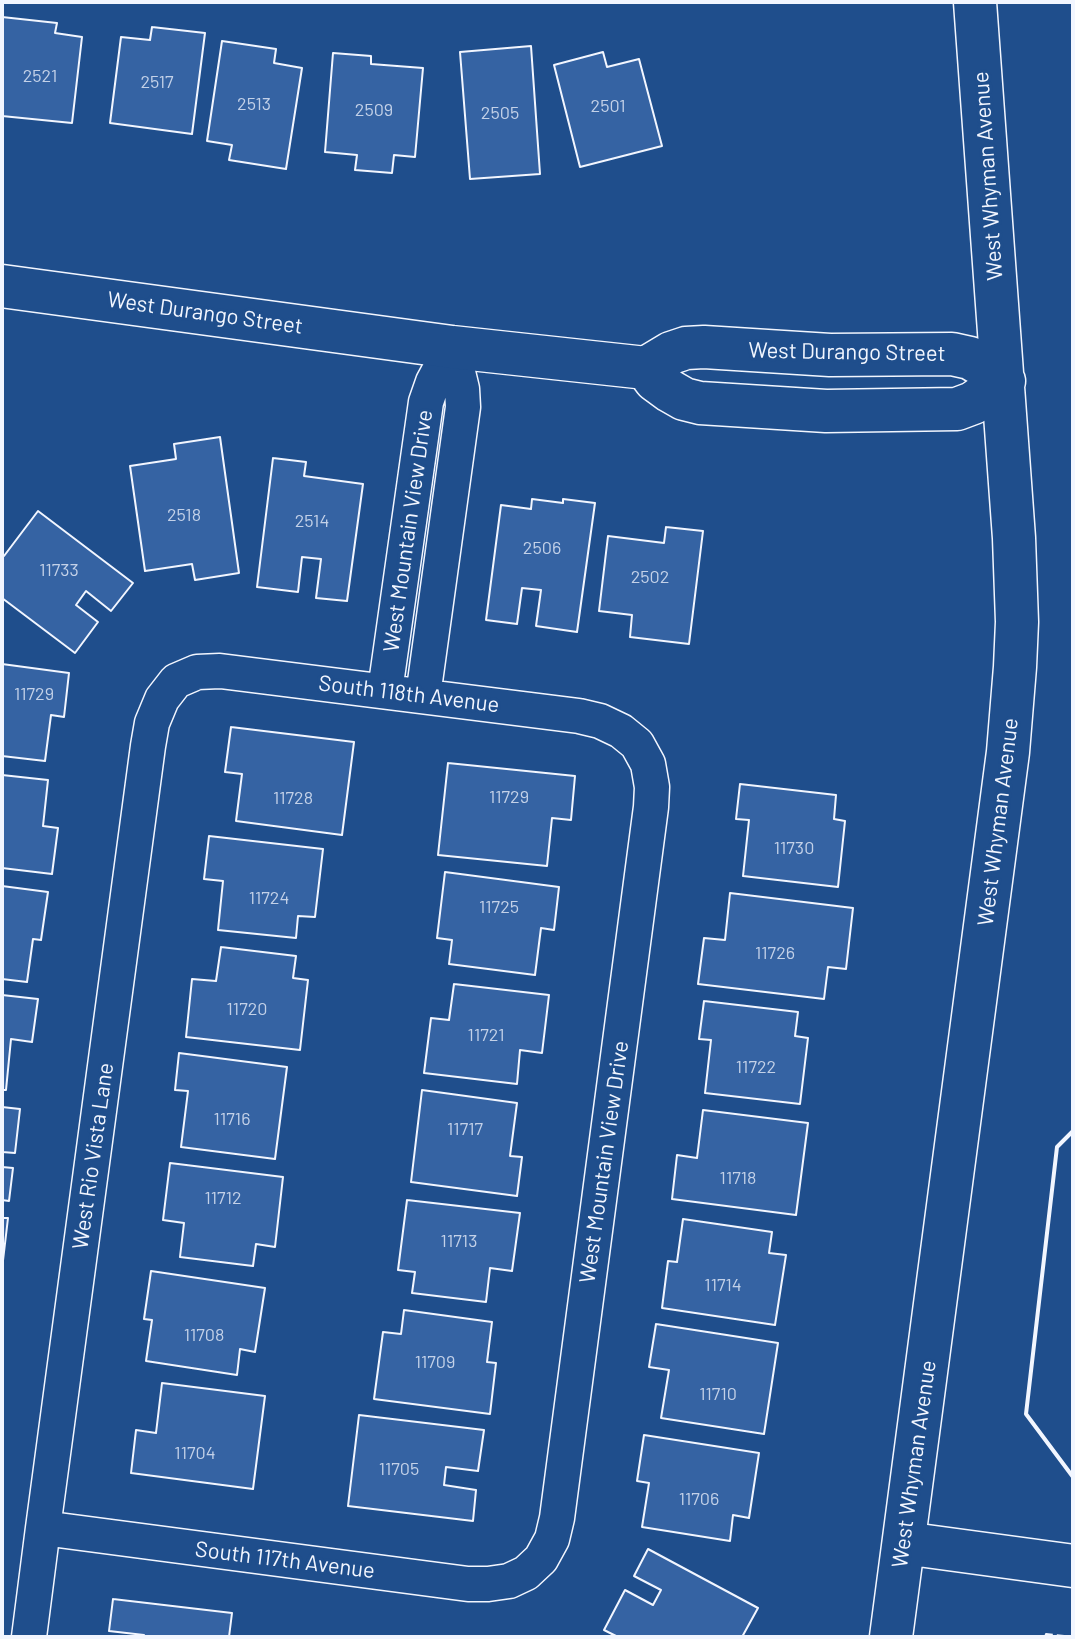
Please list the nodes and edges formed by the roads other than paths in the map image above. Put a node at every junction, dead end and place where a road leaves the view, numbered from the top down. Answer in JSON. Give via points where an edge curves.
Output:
{"nodes":[{"id":1,"x":975,"y":2,"type":"edge"},
{"id":2,"x":2,"y":286,"type":"edge"},
{"id":3,"x":452,"y":347,"type":"junction"},
{"id":4,"x":646,"y":368,"type":"junction"},
{"id":5,"x":1004,"y":381,"type":"junction"},
{"id":6,"x":176,"y":681,"type":"joint"},
{"id":7,"x":385,"y":691,"type":"junction"},
{"id":8,"x":423,"y":696,"type":"junction"},
{"id":9,"x":637,"y":744,"type":"joint"},
{"id":10,"x":43,"y":1528,"type":"junction"},
{"id":11,"x":904,"y":1543,"type":"junction"},
{"id":12,"x":1073,"y":1566,"type":"edge"},
{"id":13,"x":526,"y":1573,"type":"joint"},
{"id":14,"x":29,"y":1637,"type":"edge"},
{"id":15,"x":891,"y":1637,"type":"edge"}],
"edges":[{"from":1,"to":5,"type":"street","name":"West Whyman Avenue"},
{"from":2,"to":3,"type":"street","name":"West Durango Street"},
{"from":3,"to":4,"type":"street","name":"West Durango Street"},
{"from":3,"to":7,"type":"street","name":"West Mountain View Drive","via":[[426,402]]},
{"from":3,"to":8,"type":"street","name":"West Mountain View Drive","via":[[463,407]]},
{"from":4,"to":5,"type":"street","name":"West Durango Street","via":[[671,353],[704,347],[830,355],[952,354],[970,358]]},
{"from":4,"to":5,"type":"street","via":[[670,391],[700,403],[826,411],[957,409]]},
{"from":5,"to":11,"type":"street","name":"West Whyman Avenue","via":[[1017,608],[1012,712]]},
{"from":6,"to":7,"type":"street","name":"South 118th Avenue","via":[[197,672],[220,671]]},
{"from":6,"to":10,"type":"street","name":"West Rio Vista Lane","via":[[162,699],[150,734]]},
{"from":7,"to":8,"type":"street","name":"South 118th Avenue"},
{"from":8,"to":9,"type":"street","name":"South 118th Avenue","via":[[579,716],[621,731]]},
{"from":9,"to":13,"type":"street","name":"West Mountain View Drive","via":[[648,764],[651,807],[557,1518],[541,1559]]},
{"from":10,"to":13,"type":"street","name":"South 117th Avenue","via":[[468,1584],[509,1581]]},
{"from":10,"to":14,"type":"street","name":"West Rio Vista Lane"},
{"from":11,"to":12,"type":"street"},
{"from":11,"to":15,"type":"street","name":"West Whyman Avenue"}]}
